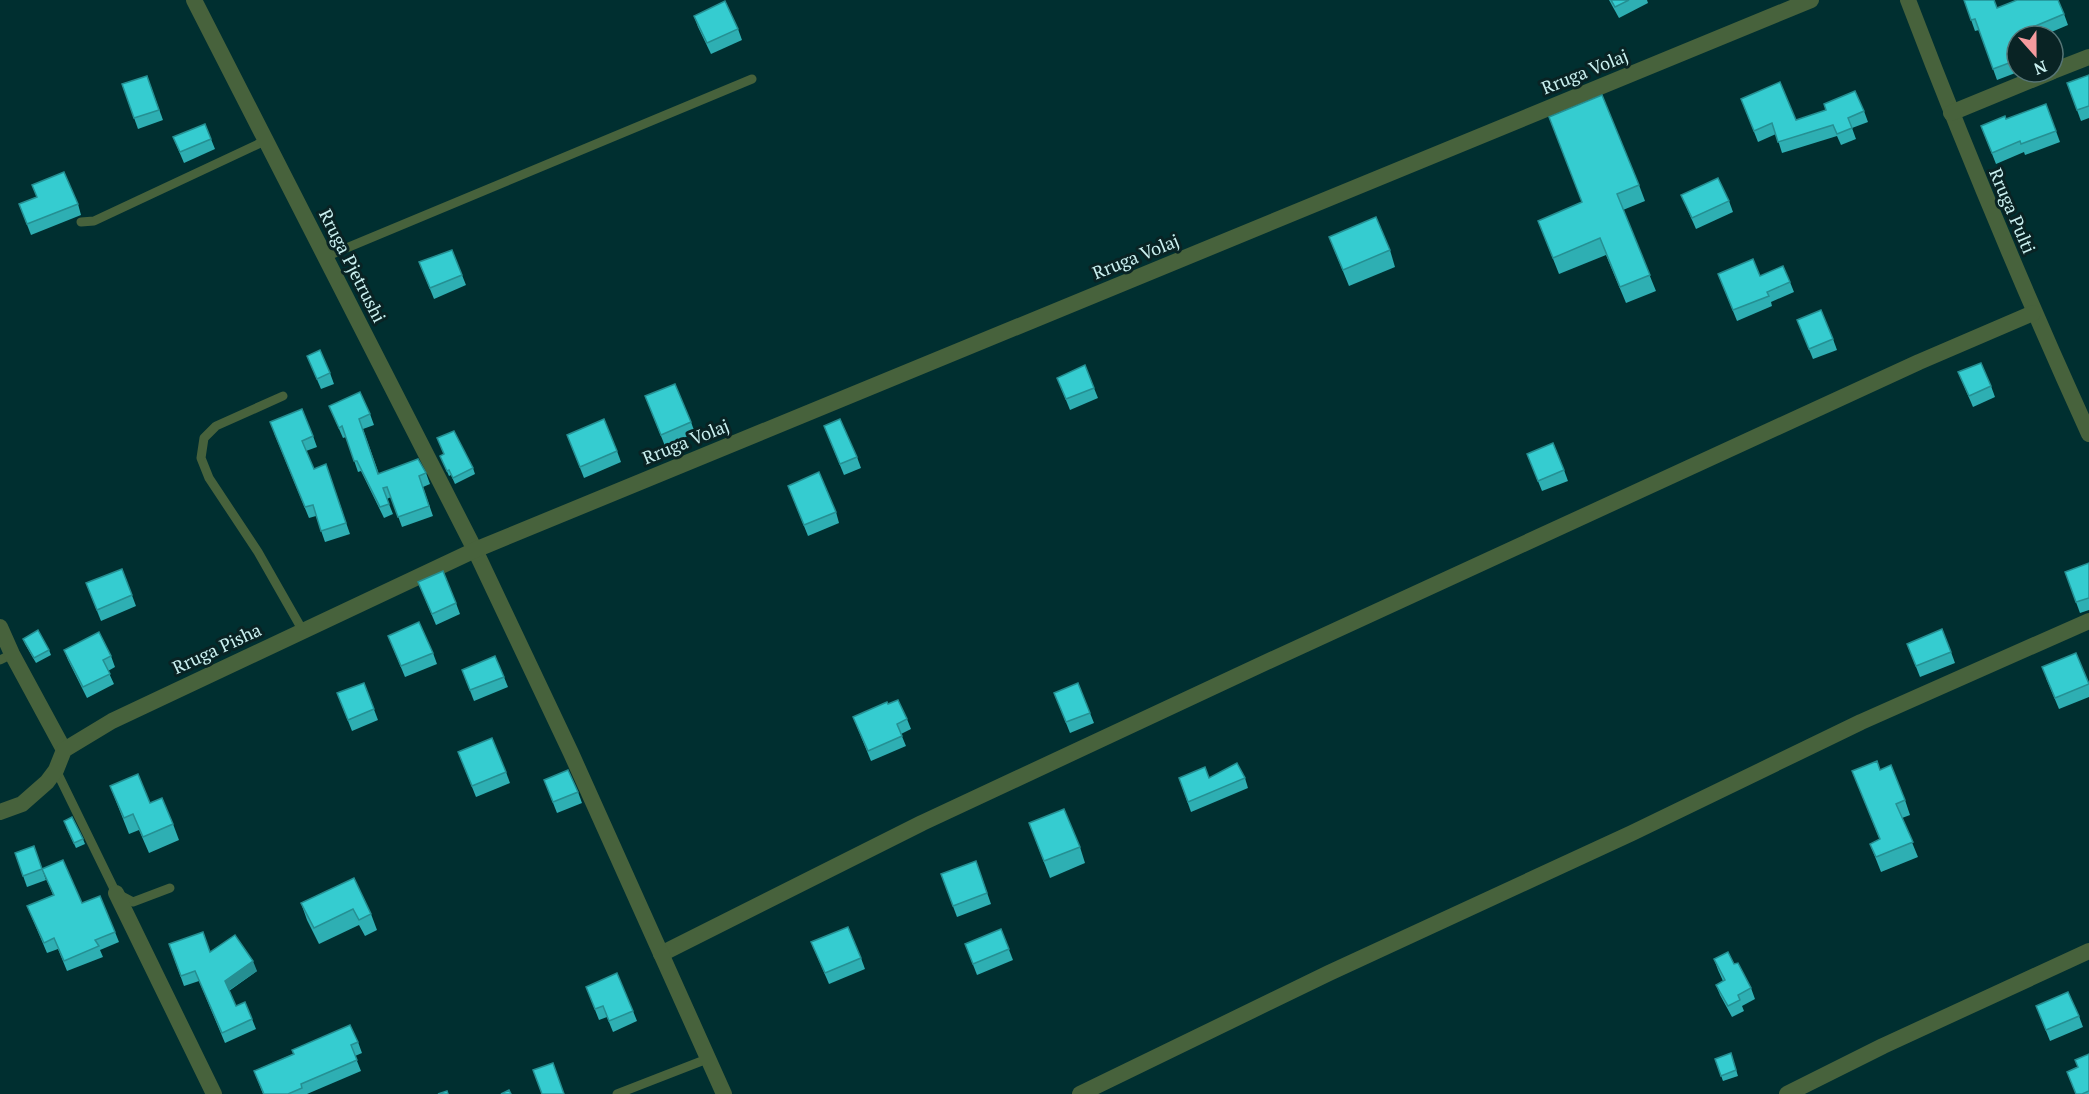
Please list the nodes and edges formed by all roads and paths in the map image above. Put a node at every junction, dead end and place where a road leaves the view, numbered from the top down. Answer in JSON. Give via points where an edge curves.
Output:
{"nodes":[{"id":1,"x":194,"y":0,"type":"edge"},
{"id":2,"x":1812,"y":0,"type":"edge"},
{"id":3,"x":1908,"y":0,"type":"edge"},
{"id":4,"x":2089,"y":57,"type":"edge"},
{"id":5,"x":2065,"y":67,"type":"edge"},
{"id":6,"x":752,"y":79,"type":"dead end"},
{"id":7,"x":2022,"y":84,"type":"edge"},
{"id":8,"x":1951,"y":113,"type":"junction"},
{"id":9,"x":267,"y":140,"type":"junction"},
{"id":10,"x":81,"y":222,"type":"dead end"},
{"id":11,"x":325,"y":257,"type":"junction"},
{"id":12,"x":2033,"y":313,"type":"junction"},
{"id":13,"x":283,"y":396,"type":"dead end"},
{"id":14,"x":2089,"y":434,"type":"edge"},
{"id":15,"x":475,"y":550,"type":"junction"},
{"id":16,"x":2089,"y":621,"type":"edge"},
{"id":17,"x":0,"y":627,"type":"edge"},
{"id":18,"x":303,"y":631,"type":"junction"},
{"id":19,"x":6,"y":657,"type":"edge"},
{"id":20,"x":64,"y":750,"type":"junction"},
{"id":21,"x":56,"y":770,"type":"junction"},
{"id":22,"x":0,"y":812,"type":"edge"},
{"id":23,"x":170,"y":888,"type":"dead end"},
{"id":24,"x":116,"y":893,"type":"junction"},
{"id":25,"x":2089,"y":951,"type":"edge"},
{"id":26,"x":661,"y":954,"type":"junction"},
{"id":27,"x":707,"y":1059,"type":"junction"},
{"id":28,"x":214,"y":1094,"type":"edge"},
{"id":29,"x":617,"y":1094,"type":"edge"},
{"id":30,"x":724,"y":1094,"type":"edge"},
{"id":31,"x":1080,"y":1094,"type":"edge"},
{"id":32,"x":1787,"y":1094,"type":"edge"}],
"edges":[{"from":1,"to":9,"type":"street","name":"Rruga Pjetrushi"},
{"from":2,"to":15,"type":"street","name":"Rruga Volaj"},
{"from":3,"to":8,"type":"street","name":"Rruga Pulti"},
{"from":4,"to":5,"type":"street"},
{"from":6,"to":11,"type":"lane"},
{"from":7,"to":8,"type":"street"},
{"from":8,"to":12,"type":"street","name":"Rruga Pulti"},
{"from":9,"to":10,"type":"lane","via":[[94,221]]},
{"from":9,"to":11,"type":"street","name":"Rruga Pjetrushi"},
{"from":11,"to":15,"type":"street","name":"Rruga Pjetrushi"},
{"from":12,"to":14,"type":"street","name":"Rruga Pulti"},
{"from":12,"to":26,"type":"street","via":[[1919,362],[922,823]]},
{"from":13,"to":18,"type":"lane","via":[[216,426],[204,438],[201,458],[209,478],[258,552]]},
{"from":15,"to":18,"type":"street","name":"Rruga Pisha"},
{"from":15,"to":26,"type":"street","name":"Rruga Pjetrushi"},
{"from":16,"to":31,"type":"street","via":[[1861,722]]},
{"from":17,"to":19,"type":"street"},
{"from":18,"to":20,"type":"street","name":"Rruga Pisha","via":[[112,721]]},
{"from":19,"to":20,"type":"street"},
{"from":20,"to":21,"type":"street"},
{"from":21,"to":22,"type":"street","via":[[22,804]]},
{"from":21,"to":24,"type":"lane"},
{"from":23,"to":24,"type":"lane","via":[[133,902]]},
{"from":24,"to":28,"type":"street"},
{"from":25,"to":32,"type":"street"},
{"from":26,"to":27,"type":"street","name":"Rruga Pjetrushi"},
{"from":27,"to":29,"type":"lane"},
{"from":27,"to":30,"type":"street","name":"Rruga Pjetrushi"}]}
